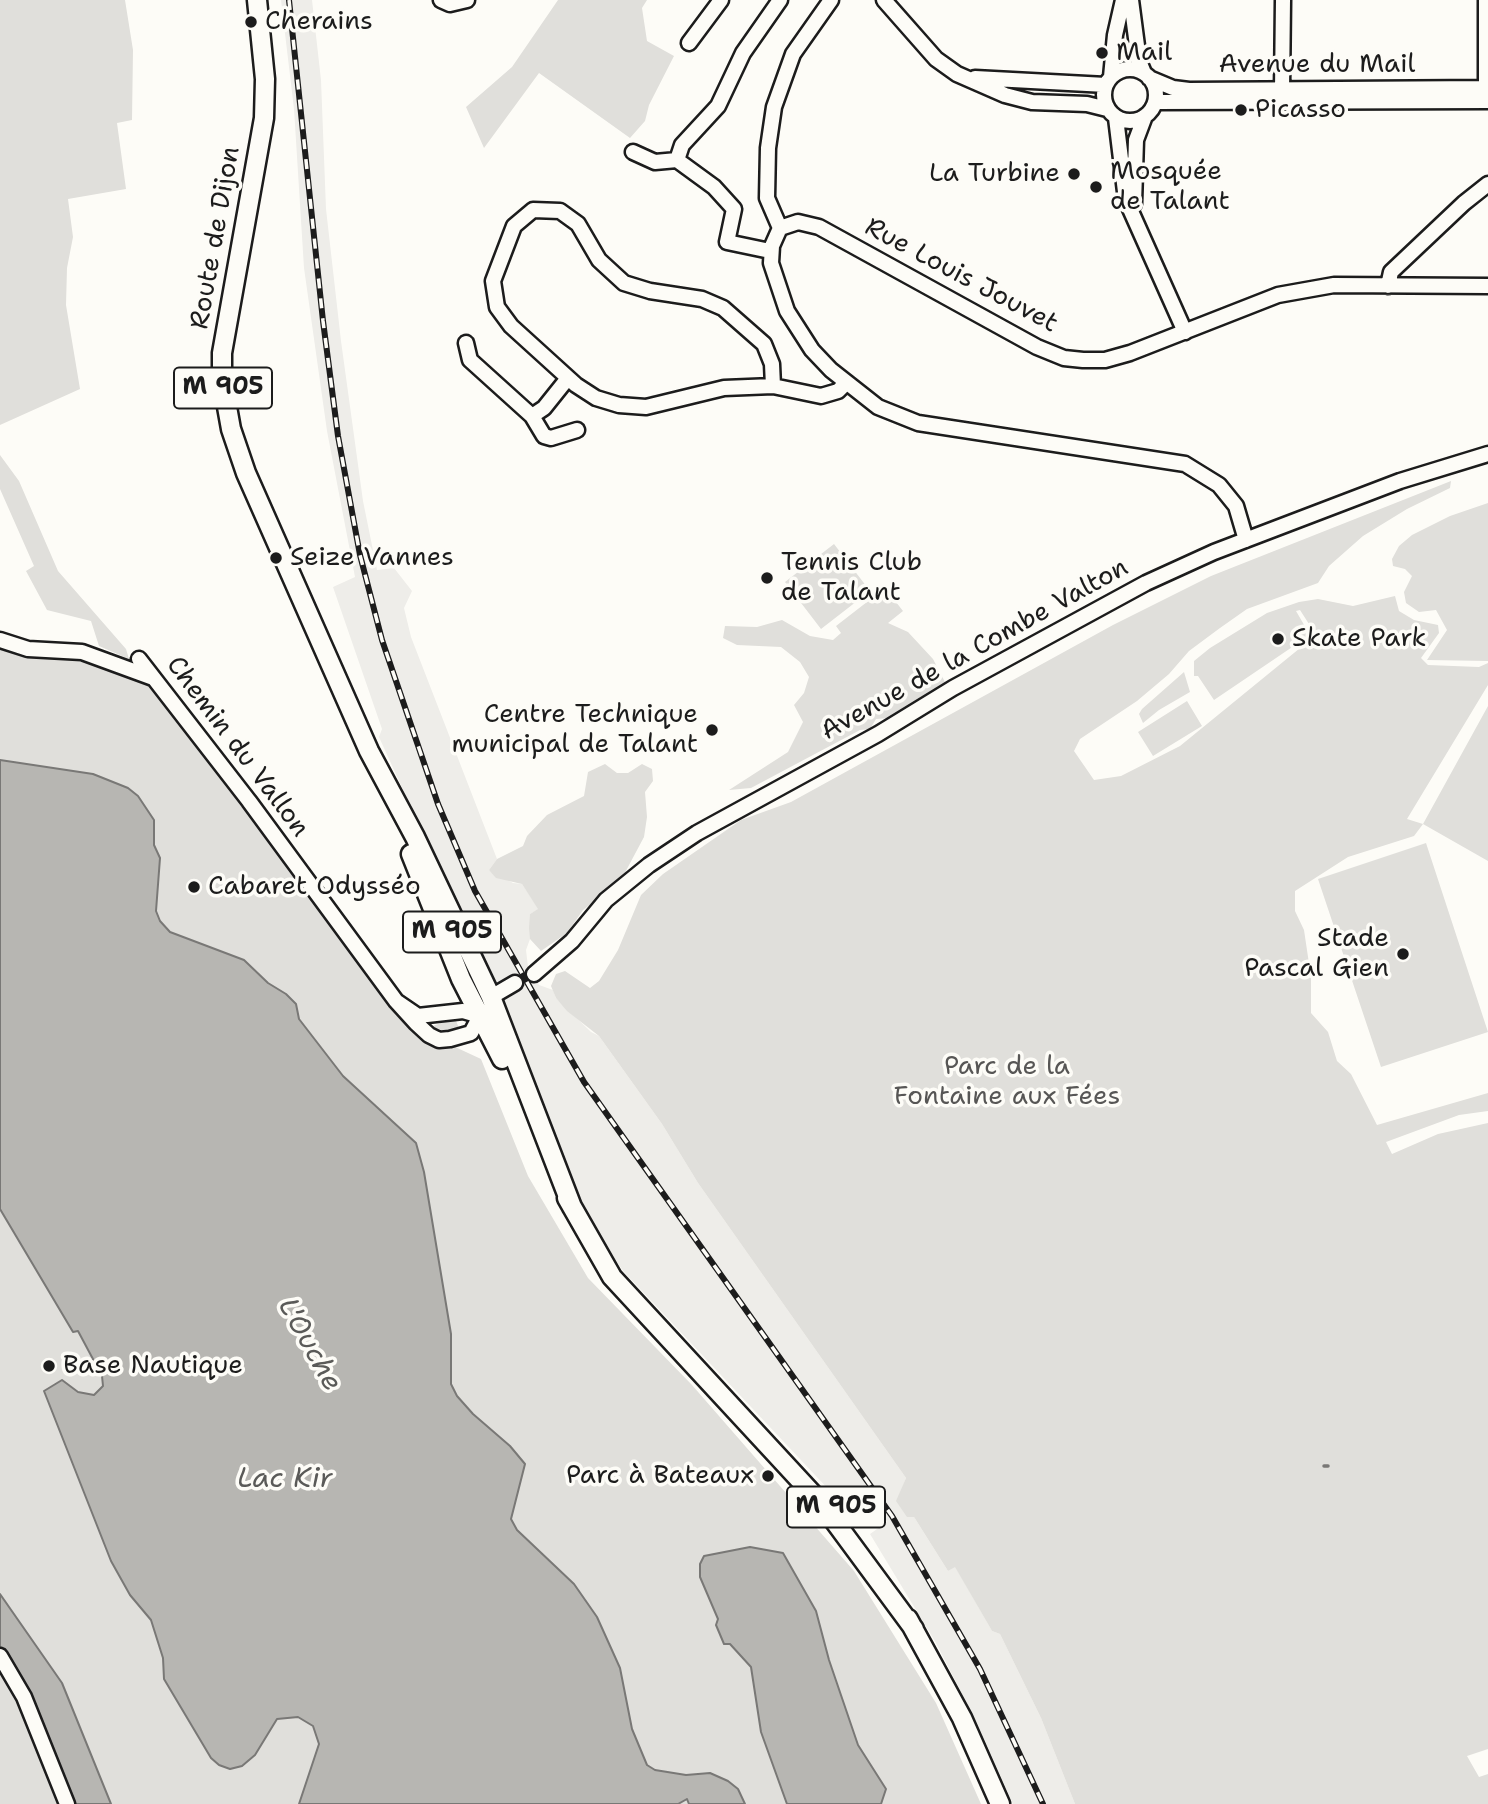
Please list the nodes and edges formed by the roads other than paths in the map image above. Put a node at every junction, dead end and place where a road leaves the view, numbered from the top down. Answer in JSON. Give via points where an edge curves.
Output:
{"nodes":[{"id":1,"x":257,"y":0,"type":"edge"},
{"id":2,"x":467,"y":0,"type":"edge"},
{"id":3,"x":722,"y":0,"type":"edge"},
{"id":4,"x":780,"y":0,"type":"edge"},
{"id":5,"x":884,"y":0,"type":"edge"},
{"id":6,"x":1123,"y":0,"type":"edge"},
{"id":7,"x":1131,"y":0,"type":"edge"},
{"id":8,"x":1283,"y":0,"type":"edge"},
{"id":9,"x":1486,"y":0,"type":"edge"},
{"id":10,"x":445,"y":2,"type":"edge"},
{"id":11,"x":826,"y":2,"type":"edge"},
{"id":12,"x":689,"y":43,"type":"dead end"},
{"id":13,"x":1147,"y":75,"type":"junction"},
{"id":14,"x":970,"y":78,"type":"junction"},
{"id":15,"x":1108,"y":81,"type":"junction"},
{"id":16,"x":1282,"y":90,"type":"junction"},
{"id":17,"x":1488,"y":93,"type":"edge"},
{"id":18,"x":1155,"y":102,"type":"junction"},
{"id":19,"x":1112,"y":113,"type":"junction"},
{"id":20,"x":1145,"y":116,"type":"junction"},
{"id":21,"x":633,"y":152,"type":"dead end"},
{"id":22,"x":677,"y":160,"type":"junction"},
{"id":23,"x":1488,"y":184,"type":"edge"},
{"id":24,"x":1135,"y":216,"type":"junction"},
{"id":25,"x":780,"y":228,"type":"junction"},
{"id":26,"x":770,"y":251,"type":"junction"},
{"id":27,"x":1388,"y":286,"type":"junction"},
{"id":28,"x":1488,"y":286,"type":"edge"},
{"id":29,"x":1185,"y":332,"type":"junction"},
{"id":30,"x":466,"y":343,"type":"dead end"},
{"id":31,"x":568,"y":378,"type":"junction"},
{"id":32,"x":845,"y":384,"type":"junction"},
{"id":33,"x":773,"y":386,"type":"junction"},
{"id":34,"x":532,"y":416,"type":"junction"},
{"id":35,"x":577,"y":430,"type":"dead end"},
{"id":36,"x":1488,"y":454,"type":"edge"},
{"id":37,"x":1246,"y":540,"type":"junction"},
{"id":38,"x":0,"y":640,"type":"edge"},
{"id":39,"x":139,"y":659,"type":"dead end"},
{"id":40,"x":154,"y":679,"type":"junction"},
{"id":41,"x":369,"y":751,"type":"junction"},
{"id":42,"x":415,"y":865,"type":"junction"},
{"id":43,"x":534,"y":974,"type":"tunnel mouth"},
{"id":44,"x":515,"y":983,"type":"tunnel mouth"},
{"id":45,"x":491,"y":997,"type":"junction"},
{"id":46,"x":396,"y":1002,"type":"junction"},
{"id":47,"x":480,"y":1016,"type":"junction"},
{"id":48,"x":512,"y":1054,"type":"junction"},
{"id":49,"x":572,"y":1208,"type":"junction"},
{"id":50,"x":733,"y":1407,"type":"junction"},
{"id":51,"x":750,"y":1428,"type":"junction"},
{"id":52,"x":808,"y":1475,"type":"junction"},
{"id":53,"x":914,"y":1629,"type":"junction"},
{"id":54,"x":0,"y":1656,"type":"edge"},
{"id":55,"x":68,"y":1804,"type":"edge"},
{"id":56,"x":1000,"y":1804,"type":"edge"}],
"edges":[{"from":1,"to":41,"type":"main road","name":"Route de Dijon","number":"M 905","via":[[264,118],[222,353],[225,403],[246,473]]},
{"from":2,"to":10,"type":"street"},
{"from":3,"to":12,"type":"street"},
{"from":4,"to":22,"type":"street","via":[[743,53],[719,106],[682,145]]},
{"from":5,"to":14,"type":"street","via":[[936,59]]},
{"from":6,"to":15,"type":"street"},
{"from":7,"to":13,"type":"street","via":[[1139,61]]},
{"from":8,"to":16,"type":"street"},
{"from":9,"to":17,"type":"street"},
{"from":11,"to":25,"type":"street","via":[[793,54],[774,107],[767,198]]},
{"from":13,"to":15,"type":"street","via":[[1126,69]]},
{"from":13,"to":16,"type":"street","name":"Avenue du Mail","via":[[1189,90]]},
{"from":13,"to":18,"type":"street","via":[[1156,93]]},
{"from":14,"to":15,"type":"street"},
{"from":14,"to":19,"type":"street","via":[[1032,102],[1087,104]]},
{"from":15,"to":19,"type":"street","via":[[1103,96]]},
{"from":16,"to":17,"type":"street","name":"Avenue du Mail"},
{"from":17,"to":18,"type":"street","name":"Avenue du Mail"},
{"from":18,"to":20,"type":"street"},
{"from":19,"to":20,"type":"street","via":[[1131,121]]},
{"from":19,"to":24,"type":"street","via":[[1126,200]]},
{"from":20,"to":24,"type":"street","via":[[1136,140]]},
{"from":21,"to":22,"type":"street","via":[[655,162]]},
{"from":22,"to":26,"type":"street","via":[[734,209],[727,242]]},
{"from":23,"to":27,"type":"street","via":[[1391,272]]},
{"from":24,"to":29,"type":"street"},
{"from":25,"to":26,"type":"street"},
{"from":25,"to":29,"type":"street","name":"Rue Louis Jouvet","via":[[798,222],[819,227],[1064,358],[1112,358]]},
{"from":26,"to":32,"type":"street","via":[[787,311],[811,350]]},
{"from":27,"to":28,"type":"street","name":"Rue Louis Jouvet"},
{"from":27,"to":29,"type":"street","name":"Rue Louis Jouvet","via":[[1334,285],[1278,295]]},
{"from":30,"to":34,"type":"street","via":[[470,360]]},
{"from":31,"to":33,"type":"street","via":[[596,398],[629,407],[653,406],[724,388]]},
{"from":31,"to":33,"type":"street","via":[[506,321],[494,299],[495,274],[510,233],[533,210],[553,209],[573,218],[599,260],[624,283],[702,299],[734,316],[769,352]]},
{"from":31,"to":34,"type":"street"},
{"from":32,"to":33,"type":"street","via":[[821,396]]},
{"from":32,"to":37,"type":"street","via":[[878,407],[918,423],[1185,464],[1219,485],[1237,506]]},
{"from":34,"to":35,"type":"street","via":[[544,436]]},
{"from":36,"to":37,"type":"street","name":"Avenue de la Combe Valton","via":[[1400,481]]},
{"from":37,"to":43,"type":"street","name":"Avenue de la Combe Valton","via":[[1113,601],[698,833],[607,900],[572,942]]},
{"from":38,"to":40,"type":"street","via":[[28,649],[82,652]]},
{"from":39,"to":40,"type":"street","name":"Chemin du Vallon"},
{"from":40,"to":46,"type":"street","name":"Chemin du Vallon"},
{"from":41,"to":42,"type":"main road","name":"Route de Dijon","number":"M 905"},
{"from":41,"to":45,"type":"main road","name":"Route de Dijon","number":"M 905"},
{"from":42,"to":45,"type":"main road","name":"Route de Dijon","number":"M 905","via":[[438,901],[472,975]]},
{"from":42,"to":47,"type":"main road","name":"Route de Dijon","number":"M 905"},
{"from":44,"to":45,"type":"street"},
{"from":45,"to":47,"type":"main road"},
{"from":45,"to":48,"type":"main road","number":"M 905"},
{"from":46,"to":47,"type":"street","via":[[418,1016],[463,1011]]},
{"from":46,"to":47,"type":"street","name":"Chemin du Vallon","via":[[439,1040],[471,1033]]},
{"from":47,"to":48,"type":"main road","number":"M 905","via":[[494,1026]]},
{"from":47,"to":49,"type":"main road","number":"M 905","via":[[496,1043],[541,1153]]},
{"from":48,"to":49,"type":"main road","number":"M 905"},
{"from":49,"to":50,"type":"main road","number":"M 905","via":[[612,1277]]},
{"from":50,"to":51,"type":"main road","number":"M 905"},
{"from":50,"to":52,"type":"main road","number":"M 905","via":[[748,1413]]},
{"from":51,"to":52,"type":"main road","number":"M 905"},
{"from":51,"to":53,"type":"main road","number":"M 905","via":[[839,1525]]},
{"from":52,"to":53,"type":"main road","number":"M 905","via":[[845,1519]]},
{"from":53,"to":56,"type":"main road","number":"M 905","via":[[962,1718]]},
{"from":54,"to":55,"type":"street","via":[[24,1697]]}]}
